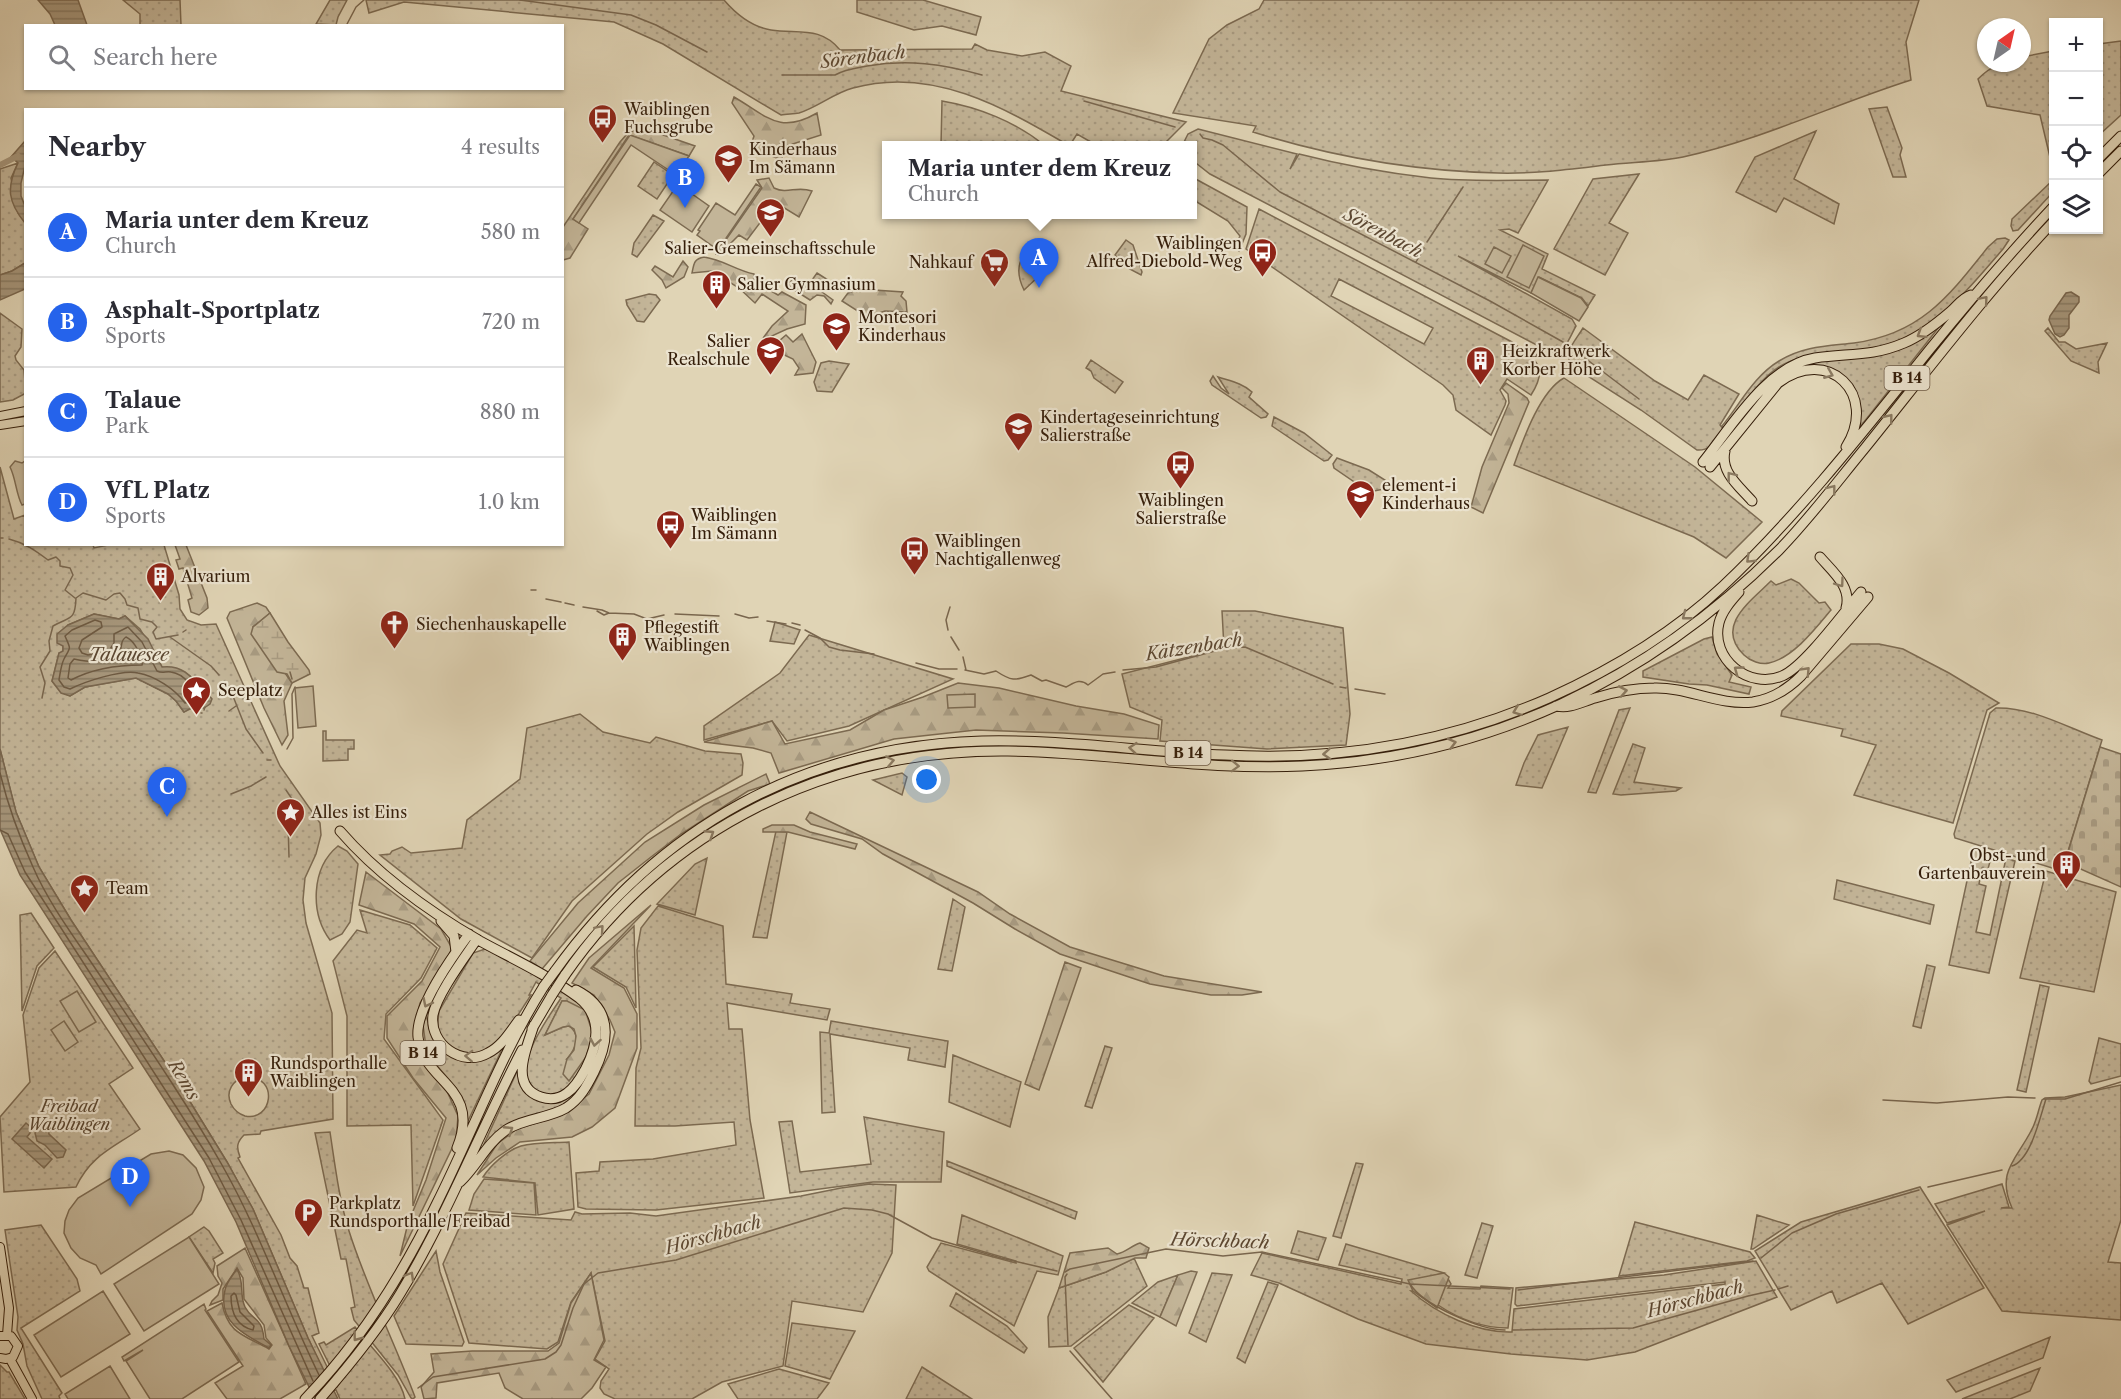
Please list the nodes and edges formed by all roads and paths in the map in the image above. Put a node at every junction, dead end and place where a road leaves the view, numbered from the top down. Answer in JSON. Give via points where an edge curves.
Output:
{"nodes":[{"id":1,"x":2121,"y":136,"type":"edge"},
{"id":2,"x":2121,"y":151,"type":"edge"},
{"id":3,"x":2103,"y":154,"type":"edge"},
{"id":4,"x":2103,"y":169,"type":"edge"},
{"id":5,"x":2049,"y":212,"type":"edge"},
{"id":6,"x":2049,"y":227,"type":"edge"},
{"id":7,"x":1977,"y":293,"type":"junction"},
{"id":8,"x":24,"y":412,"type":"edge"},
{"id":9,"x":6,"y":418,"type":"edge"},
{"id":10,"x":24,"y":421,"type":"edge"},
{"id":11,"x":0,"y":425,"type":"edge"},
{"id":12,"x":1726,"y":447,"type":"junction"},
{"id":13,"x":1837,"y":463,"type":"junction"},
{"id":14,"x":1752,"y":501,"type":"dead end"},
{"id":15,"x":1820,"y":557,"type":"dead end"},
{"id":16,"x":1748,"y":580,"type":"junction"},
{"id":17,"x":1844,"y":612,"type":"junction"},
{"id":18,"x":1556,"y":706,"type":"junction"},
{"id":19,"x":340,"y":831,"type":"dead end"},
{"id":20,"x":431,"y":910,"type":"junction"},
{"id":21,"x":473,"y":937,"type":"junction"},
{"id":22,"x":456,"y":952,"type":"junction"},
{"id":23,"x":554,"y":981,"type":"junction"},
{"id":24,"x":538,"y":996,"type":"junction"},
{"id":25,"x":534,"y":1025,"type":"junction"},
{"id":26,"x":456,"y":1162,"type":"junction"},
{"id":27,"x":457,"y":1185,"type":"junction"},
{"id":28,"x":0,"y":1246,"type":"edge"},
{"id":29,"x":4,"y":1335,"type":"edge"},
{"id":30,"x":5,"y":1359,"type":"edge"},
{"id":31,"x":32,"y":1399,"type":"edge"},
{"id":32,"x":305,"y":1399,"type":"edge"},
{"id":33,"x":320,"y":1399,"type":"edge"}],
"edges":[{"from":1,"to":3,"type":"highway"},
{"from":2,"to":4,"type":"highway"},
{"from":5,"to":7,"type":"highway","number":"B 14"},
{"from":16,"to":6,"type":"highway","number":"B 14","one_way":true,"via":[[1806,520],[1962,326]]},
{"from":7,"to":12,"type":"highway","one_way":true,"via":[[1966,297],[1923,333],[1894,348],[1867,355],[1813,358],[1780,372],[1756,395],[1707,464]]},
{"from":7,"to":13,"type":"highway","number":"B 14"},
{"from":8,"to":9,"type":"main road"},
{"from":9,"to":10,"type":"main road"},
{"from":9,"to":11,"type":"main road"},
{"from":12,"to":13,"type":"highway","one_way":true,"via":[[1778,383],[1800,371],[1823,370],[1844,381],[1856,403],[1856,429]]},
{"from":14,"to":12,"type":"highway","one_way":true,"via":[[1726,470]]},
{"from":13,"to":24,"type":"highway","number":"B 14","one_way":true,"bridge":true,"via":[[1769,541],[1708,599],[1635,652],[1531,705],[1431,738],[1355,751],[1213,755],[981,741],[908,747],[817,770],[765,790],[672,847],[607,906]]},
{"from":15,"to":17,"type":"highway","one_way":true,"via":[[1846,590]]},
{"from":17,"to":16,"type":"highway","one_way":true,"via":[[1790,672],[1766,680],[1746,676],[1725,660],[1718,632],[1723,613]]},
{"from":16,"to":18,"type":"highway","number":"B 14","via":[[1642,660]]},
{"from":18,"to":17,"type":"highway","one_way":true,"via":[[1567,708],[1614,693],[1655,688],[1741,703],[1766,699],[1795,682],[1812,664],[1864,594]]},
{"from":25,"to":18,"type":"highway","number":"B 14","one_way":true,"bridge":true,"via":[[579,954],[615,912],[679,855],[770,800],[822,779],[910,758],[980,751],[1223,766],[1336,764],[1454,742]]},
{"from":19,"to":20,"type":"highway","via":[[376,869]]},
{"from":20,"to":21,"type":"highway"},
{"from":20,"to":22,"type":"highway","via":[[454,936]]},
{"from":21,"to":22,"type":"highway","number":"B 14"},
{"from":21,"to":23,"type":"highway"},
{"from":24,"to":21,"type":"highway","number":"B 14","one_way":true,"via":[[494,1049],[480,1057],[453,1054],[441,1044],[433,1022],[436,1007]]},
{"from":22,"to":26,"type":"highway","number":"B 14","one_way":true,"via":[[424,1008],[418,1031],[422,1052],[461,1106],[463,1127]]},
{"from":23,"to":25,"type":"highway","one_way":true,"via":[[589,1008],[597,1034],[580,1079],[561,1097],[537,1095],[523,1077],[523,1058]]},
{"from":27,"to":23,"type":"highway","one_way":true,"via":[[506,1130],[560,1112],[588,1085],[604,1051],[605,1024],[587,996]]},
{"from":24,"to":26,"type":"highway","number":"B 14"},
{"from":25,"to":27,"type":"highway","number":"B 14"},
{"from":26,"to":32,"type":"highway","number":"B 14","one_way":true,"via":[[391,1289],[348,1349]]},
{"from":33,"to":27,"type":"highway","number":"B 14","one_way":true,"via":[[400,1294]]},
{"from":28,"to":29,"type":"main road","via":[[9,1308]]},
{"from":29,"to":30,"type":"main road","via":[[14,1339],[18,1346],[16,1354]]},
{"from":30,"to":31,"type":"main road"}]}
